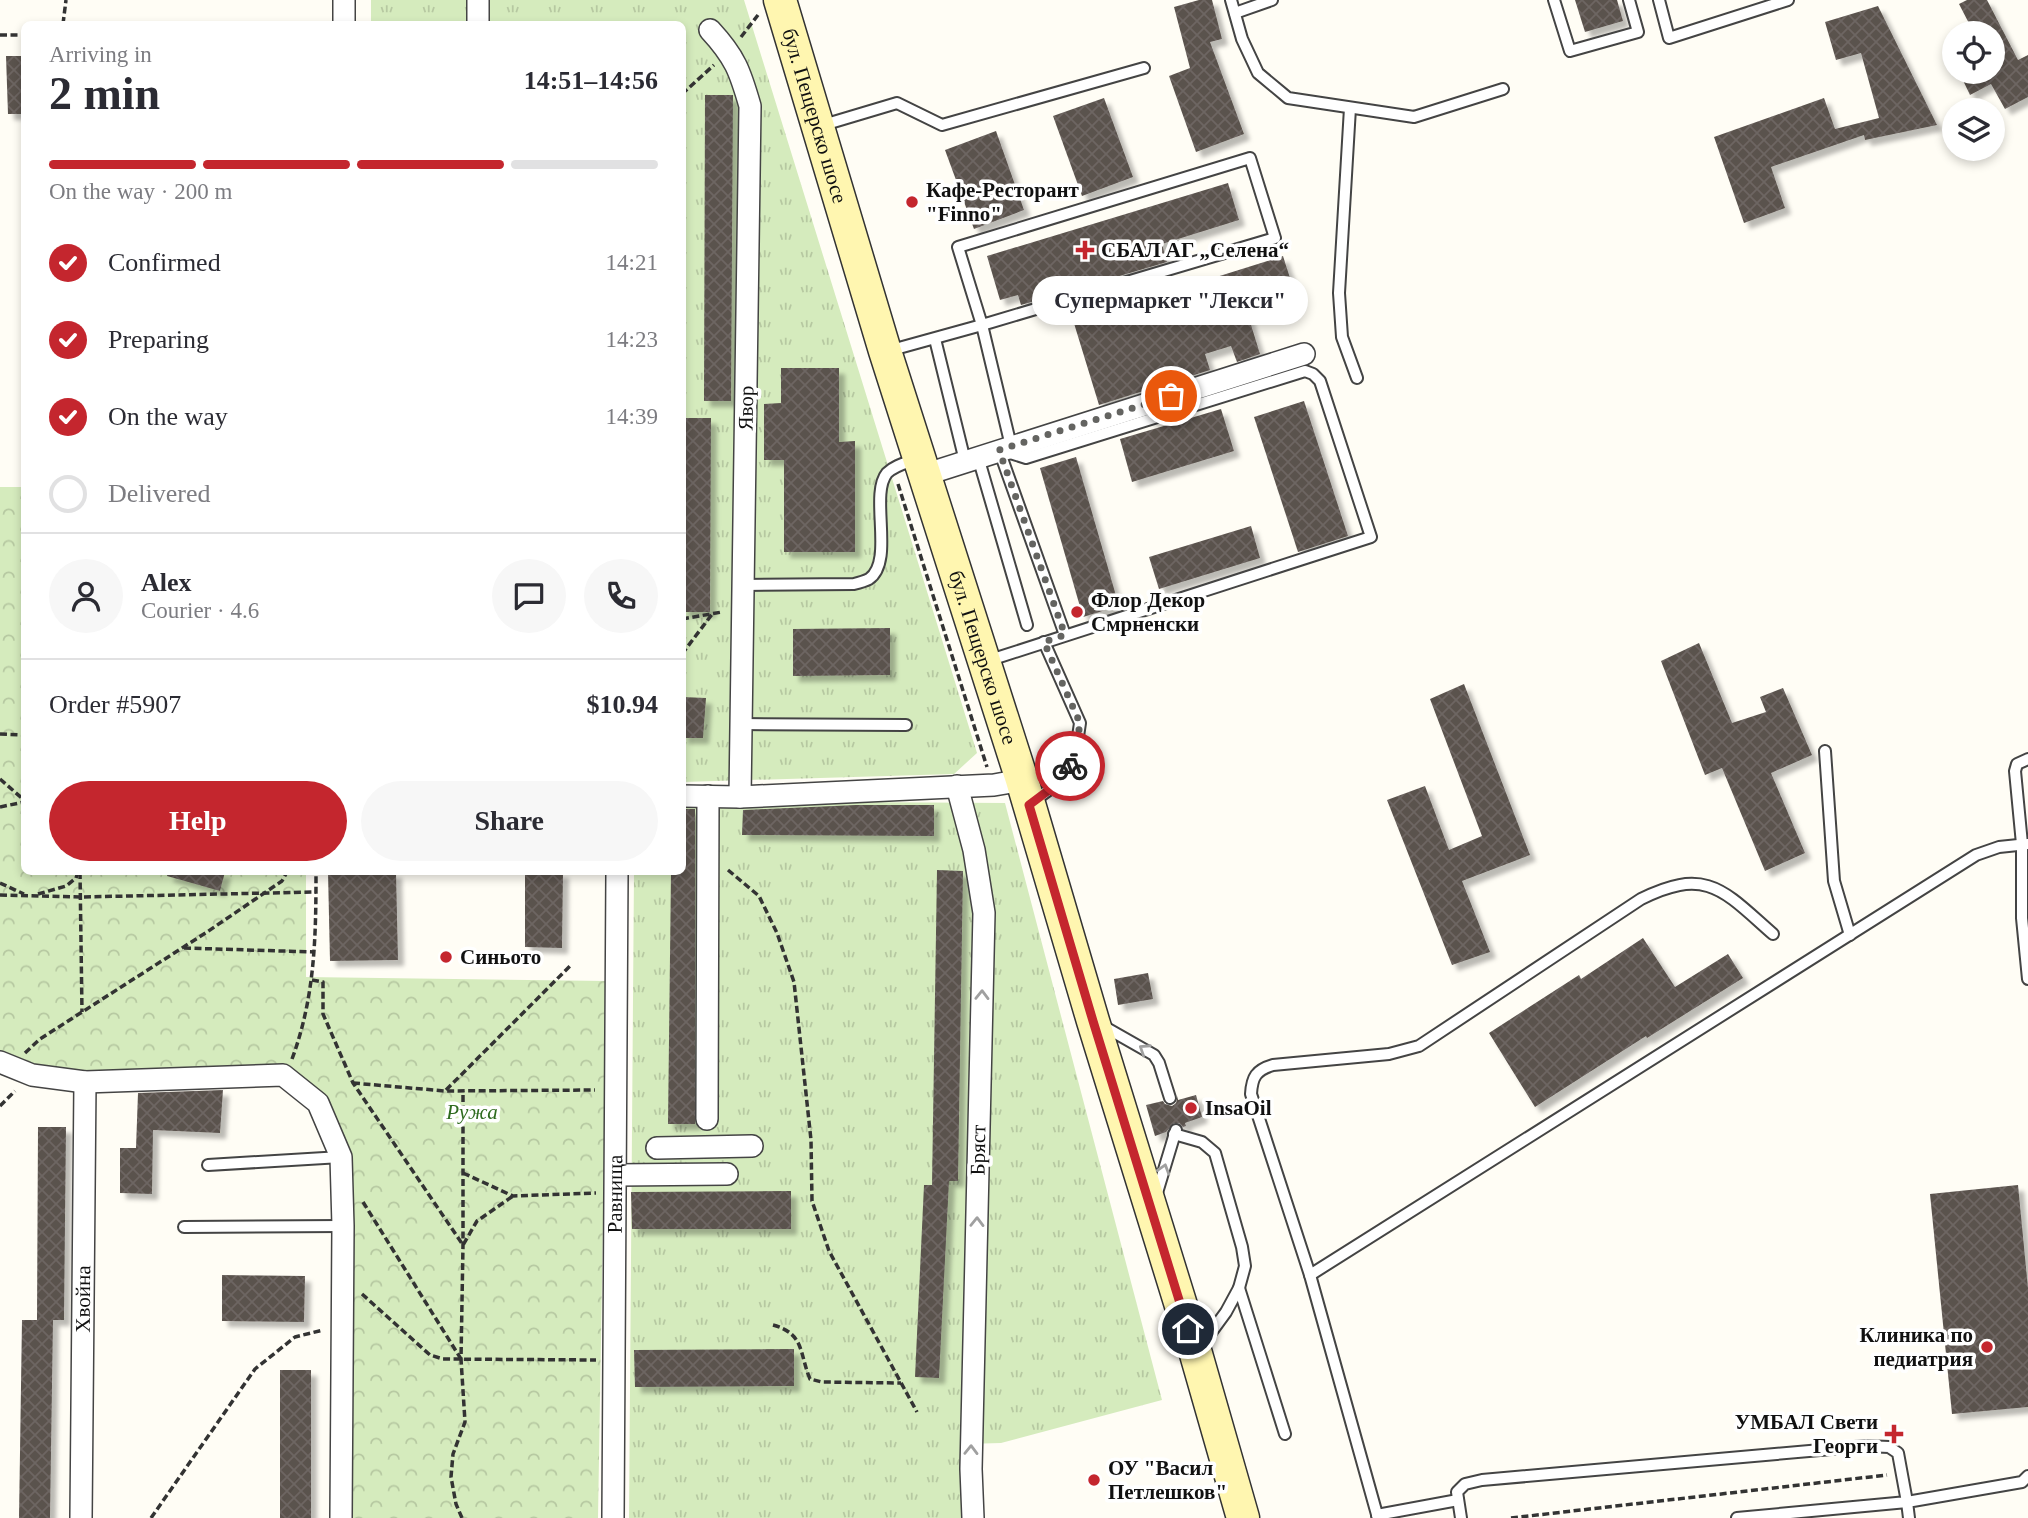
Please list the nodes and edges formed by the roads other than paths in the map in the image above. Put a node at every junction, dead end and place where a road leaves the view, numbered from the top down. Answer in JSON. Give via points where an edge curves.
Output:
{"nodes":[{"id":1,"x":344,"y":0,"type":"edge"},
{"id":2,"x":478,"y":0,"type":"edge"},
{"id":3,"x":780,"y":0,"type":"edge"},
{"id":4,"x":1231,"y":0,"type":"edge"},
{"id":5,"x":1272,"y":0,"type":"edge"},
{"id":6,"x":1554,"y":0,"type":"edge"},
{"id":7,"x":1629,"y":0,"type":"edge"},
{"id":8,"x":1659,"y":0,"type":"edge"},
{"id":9,"x":1788,"y":0,"type":"edge"},
{"id":10,"x":1235,"y":13,"type":"junction"},
{"id":11,"x":344,"y":21,"type":"edge"},
{"id":12,"x":478,"y":21,"type":"edge"},
{"id":13,"x":710,"y":30,"type":"dead end"},
{"id":14,"x":1144,"y":68,"type":"dead end"},
{"id":15,"x":1503,"y":89,"type":"dead end"},
{"id":16,"x":1350,"y":108,"type":"junction"},
{"id":17,"x":817,"y":127,"type":"junction"},
{"id":18,"x":982,"y":325,"type":"junction"},
{"id":19,"x":934,"y":339,"type":"junction"},
{"id":20,"x":885,"y":351,"type":"junction"},
{"id":21,"x":1304,"y":354,"type":"dead end"},
{"id":22,"x":1357,"y":378,"type":"dead end"},
{"id":23,"x":1005,"y":448,"type":"junction"},
{"id":24,"x":972,"y":459,"type":"junction"},
{"id":25,"x":922,"y":467,"type":"junction"},
{"id":26,"x":743,"y":585,"type":"junction"},
{"id":27,"x":1027,"y":625,"type":"dead end"},
{"id":28,"x":1065,"y":635,"type":"junction"},
{"id":29,"x":1044,"y":642,"type":"junction"},
{"id":30,"x":984,"y":662,"type":"junction"},
{"id":31,"x":741,"y":724,"type":"junction"},
{"id":32,"x":906,"y":725,"type":"dead end"},
{"id":33,"x":1825,"y":751,"type":"dead end"},
{"id":34,"x":2028,"y":759,"type":"edge"},
{"id":35,"x":957,"y":786,"type":"junction"},
{"id":36,"x":1026,"y":793,"type":"junction"},
{"id":37,"x":686,"y":796,"type":"edge"},
{"id":38,"x":708,"y":796,"type":"junction"},
{"id":39,"x":740,"y":797,"type":"junction"},
{"id":40,"x":2025,"y":844,"type":"edge"},
{"id":41,"x":617,"y":875,"type":"edge"},
{"id":42,"x":1773,"y":934,"type":"dead end"},
{"id":43,"x":1850,"y":935,"type":"junction"},
{"id":44,"x":2028,"y":979,"type":"edge"},
{"id":45,"x":1093,"y":1021,"type":"junction"},
{"id":46,"x":5,"y":1064,"type":"edge"},
{"id":47,"x":85,"y":1082,"type":"junction"},
{"id":48,"x":1170,"y":1098,"type":"dead end"},
{"id":49,"x":707,"y":1119,"type":"dead end"},
{"id":50,"x":752,"y":1146,"type":"dead end"},
{"id":51,"x":657,"y":1148,"type":"dead end"},
{"id":52,"x":713,"y":1148,"type":"junction"},
{"id":53,"x":341,"y":1157,"type":"junction"},
{"id":54,"x":208,"y":1165,"type":"dead end"},
{"id":55,"x":616,"y":1183,"type":"junction"},
{"id":56,"x":1152,"y":1209,"type":"junction"},
{"id":57,"x":343,"y":1226,"type":"junction"},
{"id":58,"x":184,"y":1227,"type":"dead end"},
{"id":59,"x":1310,"y":1275,"type":"junction"},
{"id":60,"x":1239,"y":1288,"type":"junction"},
{"id":61,"x":1196,"y":1354,"type":"junction"},
{"id":62,"x":1285,"y":1434,"type":"dead end"},
{"id":63,"x":2028,"y":1476,"type":"edge"},
{"id":64,"x":1458,"y":1500,"type":"junction"},
{"id":65,"x":1907,"y":1502,"type":"junction"},
{"id":66,"x":1378,"y":1516,"type":"edge"},
{"id":67,"x":81,"y":1518,"type":"edge"},
{"id":68,"x":341,"y":1518,"type":"edge"},
{"id":69,"x":613,"y":1518,"type":"edge"},
{"id":70,"x":974,"y":1518,"type":"edge"},
{"id":71,"x":1243,"y":1518,"type":"edge"},
{"id":72,"x":1461,"y":1518,"type":"edge"},
{"id":73,"x":1737,"y":1518,"type":"edge"},
{"id":74,"x":1909,"y":1518,"type":"edge"}],
"edges":[{"from":1,"to":11,"type":"street"},
{"from":2,"to":12,"type":"street"},
{"from":3,"to":17,"type":"main road","name":"бул. Пещерско шосе"},
{"from":4,"to":10,"type":"lane"},
{"from":5,"to":10,"type":"lane"},
{"from":6,"to":7,"type":"lane","via":[[1570,51],[1638,32]]},
{"from":8,"to":9,"type":"lane","via":[[1669,38]]},
{"from":10,"to":16,"type":"lane","via":[[1258,73],[1288,98]]},
{"from":13,"to":26,"type":"street","name":"Явор","via":[[729,52],[750,106]]},
{"from":14,"to":17,"type":"lane","via":[[942,125],[897,103]]},
{"from":15,"to":16,"type":"lane","via":[[1414,117]]},
{"from":16,"to":22,"type":"lane","via":[[1339,293],[1342,337]]},
{"from":17,"to":20,"type":"main road","name":"бул. Пещерско шосе"},
{"from":18,"to":18,"type":"lane","via":[[1275,237],[1250,158],[958,247]]},
{"from":18,"to":19,"type":"lane"},
{"from":18,"to":23,"type":"lane"},
{"from":19,"to":20,"type":"lane"},
{"from":19,"to":24,"type":"lane"},
{"from":20,"to":25,"type":"main road","name":"бул. Пещерско шосе"},
{"from":21,"to":23,"type":"street"},
{"from":23,"to":24,"type":"street"},
{"from":23,"to":28,"type":"lane"},
{"from":23,"to":28,"type":"lane","via":[[1026,457],[1305,371],[1320,381],[1371,537]]},
{"from":24,"to":25,"type":"street"},
{"from":24,"to":27,"type":"lane"},
{"from":25,"to":26,"type":"lane","via":[[897,466],[886,475],[880,564],[870,578],[854,584]]},
{"from":25,"to":30,"type":"main road","name":"бул. Пещерско шосе"},
{"from":26,"to":31,"type":"street","name":"Явор"},
{"from":28,"to":29,"type":"lane"},
{"from":29,"to":30,"type":"lane"},
{"from":29,"to":36,"type":"lane","via":[[1080,723],[1075,757],[1061,781]]},
{"from":30,"to":36,"type":"main road","name":"бул. Пещерско шосе"},
{"from":31,"to":32,"type":"lane"},
{"from":31,"to":39,"type":"street","name":"Явор"},
{"from":33,"to":43,"type":"lane","via":[[1834,881]]},
{"from":34,"to":40,"type":"lane","via":[[2017,764],[2015,771]]},
{"from":35,"to":36,"type":"street"},
{"from":35,"to":39,"type":"street"},
{"from":70,"to":35,"type":"street","name":"Бряст","one_way":true,"via":[[971,1469],[984,913]]},
{"from":36,"to":45,"type":"main road","name":"бул. Пещерско шосе"},
{"from":37,"to":38,"type":"street"},
{"from":38,"to":39,"type":"street"},
{"from":38,"to":49,"type":"street"},
{"from":40,"to":43,"type":"lane","via":[[1976,855]]},
{"from":40,"to":44,"type":"lane","via":[[2022,918]]},
{"from":41,"to":55,"type":"street","name":"Равнища"},
{"from":42,"to":59,"type":"lane","via":[[1728,894],[1707,885],[1689,882],[1662,889],[1419,1046],[1389,1054],[1260,1069],[1252,1080],[1251,1094]]},
{"from":43,"to":59,"type":"lane"},
{"from":48,"to":45,"type":"lane","one_way":true,"via":[[1154,1055]]},
{"from":45,"to":56,"type":"main road","name":"бул. Пещерско шосе"},
{"from":46,"to":47,"type":"street","via":[[32,1074]]},
{"from":47,"to":53,"type":"street","via":[[283,1075],[318,1104]]},
{"from":47,"to":67,"type":"street","name":"Хвойна"},
{"from":50,"to":52,"type":"street"},
{"from":51,"to":52,"type":"street"},
{"from":52,"to":55,"type":"street","via":[[720,1174]]},
{"from":53,"to":54,"type":"lane"},
{"from":53,"to":57,"type":"street"},
{"from":55,"to":69,"type":"street","name":"Равнища"},
{"from":56,"to":60,"type":"lane","one_way":true,"via":[[1175,1132],[1202,1142],[1215,1153],[1242,1247],[1245,1266]]},
{"from":56,"to":61,"type":"main road","name":"бул. Пещерско шосе"},
{"from":57,"to":58,"type":"lane"},
{"from":57,"to":68,"type":"street"},
{"from":59,"to":66,"type":"lane"},
{"from":60,"to":61,"type":"lane"},
{"from":60,"to":62,"type":"lane"},
{"from":61,"to":71,"type":"main road","name":"бул. Пещерско шосе"},
{"from":63,"to":65,"type":"lane","via":[[2022,1482]]},
{"from":64,"to":65,"type":"lane","via":[[1457,1492],[1465,1484],[1482,1480],[1866,1446],[1889,1447],[1898,1453]]},
{"from":64,"to":66,"type":"lane"},
{"from":64,"to":72,"type":"lane"},
{"from":65,"to":73,"type":"lane"},
{"from":65,"to":74,"type":"lane"}]}
